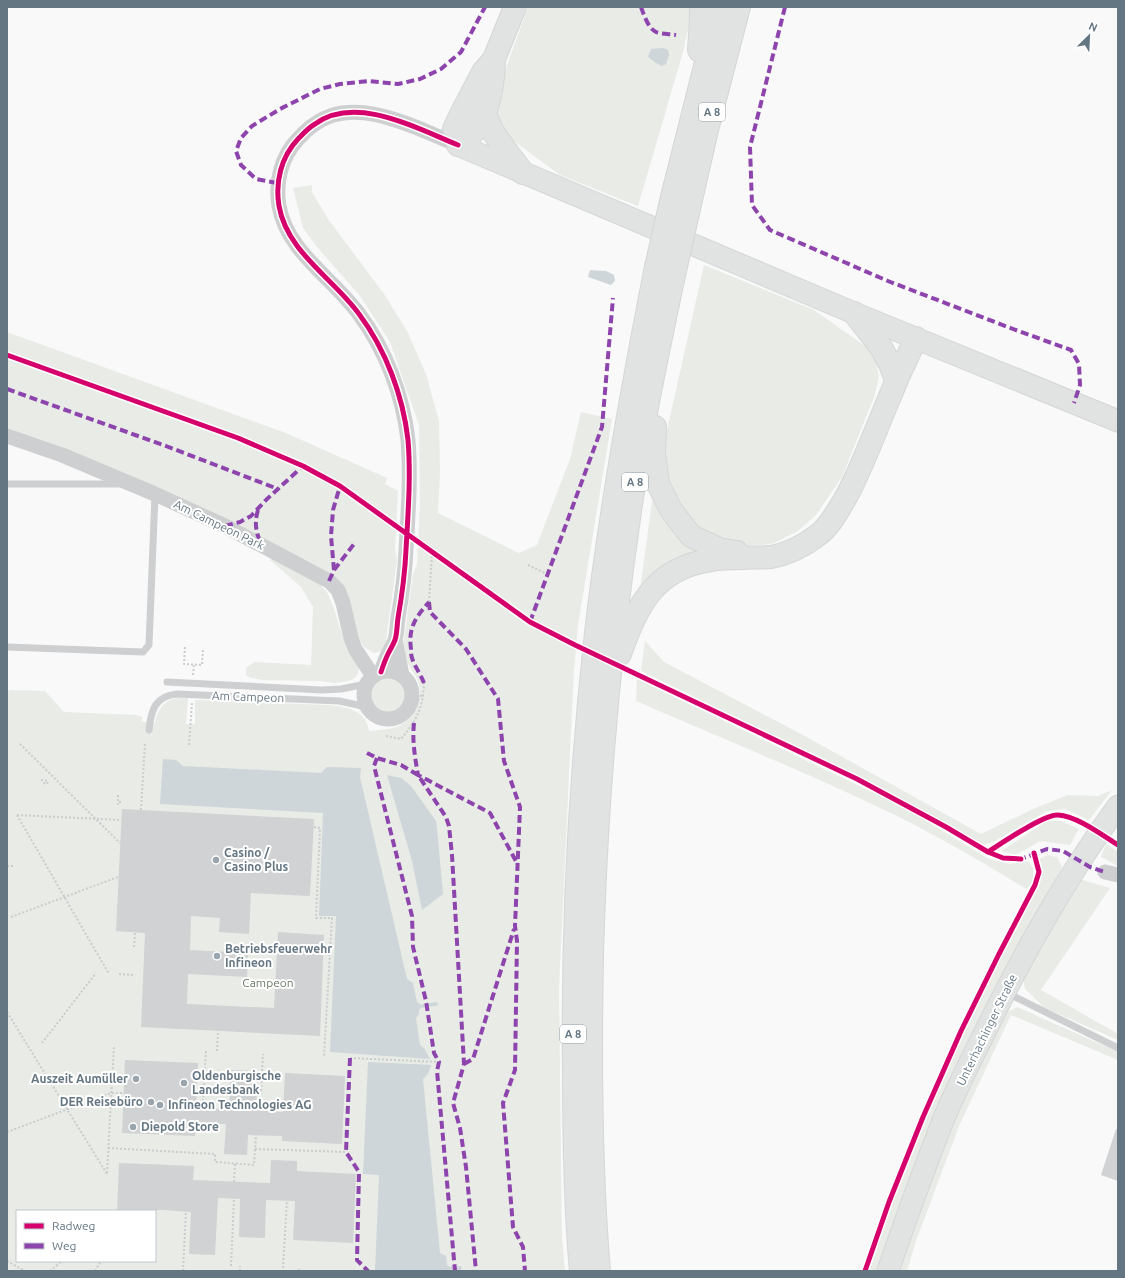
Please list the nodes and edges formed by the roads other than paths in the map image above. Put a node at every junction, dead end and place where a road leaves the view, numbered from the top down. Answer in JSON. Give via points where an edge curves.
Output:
{"nodes":[{"id":1,"x":515,"y":7,"type":"edge"},
{"id":2,"x":701,"y":7,"type":"edge"},
{"id":3,"x":720,"y":7,"type":"edge"},
{"id":4,"x":739,"y":7,"type":"edge"},
{"id":5,"x":494,"y":59,"type":"junction"},
{"id":6,"x":485,"y":113,"type":"junction"},
{"id":7,"x":691,"y":123,"type":"junction"},
{"id":8,"x":458,"y":145,"type":"junction"},
{"id":9,"x":523,"y":172,"type":"junction"},
{"id":10,"x":681,"y":201,"type":"junction"},
{"id":11,"x":665,"y":271,"type":"junction"},
{"id":12,"x":854,"y":313,"type":"junction"},
{"id":13,"x":664,"y":324,"type":"junction"},
{"id":14,"x":916,"y":338,"type":"junction"},
{"id":15,"x":896,"y":380,"type":"junction"},
{"id":16,"x":1118,"y":421,"type":"edge"},
{"id":17,"x":7,"y":436,"type":"edge"},
{"id":18,"x":7,"y":484,"type":"edge"},
{"id":19,"x":131,"y":484,"type":"junction"},
{"id":20,"x":154,"y":494,"type":"junction"},
{"id":21,"x":772,"y":557,"type":"junction"},
{"id":22,"x":611,"y":639,"type":"junction"},
{"id":23,"x":395,"y":640,"type":"junction"},
{"id":24,"x":7,"y":647,"type":"edge"},
{"id":25,"x":354,"y":649,"type":"junction"},
{"id":26,"x":387,"y":655,"type":"junction"},
{"id":27,"x":402,"y":675,"type":"junction"},
{"id":28,"x":374,"y":677,"type":"junction"},
{"id":29,"x":167,"y":682,"type":"dead end"},
{"id":30,"x":600,"y":683,"type":"junction"},
{"id":31,"x":370,"y":710,"type":"junction"},
{"id":32,"x":149,"y":730,"type":"dead end"},
{"id":33,"x":1118,"y":806,"type":"edge"},
{"id":34,"x":1004,"y":992,"type":"junction"},
{"id":35,"x":1118,"y":1048,"type":"edge"},
{"id":36,"x":581,"y":1271,"type":"edge"},
{"id":37,"x":599,"y":1271,"type":"edge"},
{"id":38,"x":888,"y":1271,"type":"edge"}],
"edges":[{"from":1,"to":5,"type":"highway"},
{"from":2,"to":7,"type":"highway"},
{"from":3,"to":7,"type":"highway","number":"A 8"},
{"from":4,"to":10,"type":"highway","number":"A 8","via":[[707,130]]},
{"from":5,"to":6,"type":"highway","via":[[494,76]]},
{"from":5,"to":8,"type":"highway","via":[[483,72],[454,129]]},
{"from":6,"to":8,"type":"highway","via":[[476,129]]},
{"from":6,"to":9,"type":"highway","via":[[495,136]]},
{"from":7,"to":10,"type":"highway","number":"A 8"},
{"from":8,"to":9,"type":"main road"},
{"from":8,"to":23,"type":"street","via":[[381,115],[344,112],[316,123],[293,144],[285,158],[278,183],[279,207],[288,232],[306,257],[337,287],[359,314],[375,338],[398,391],[408,441],[409,501],[405,571]]},
{"from":9,"to":12,"type":"main road"},
{"from":10,"to":11,"type":"highway","number":"A 8","bridge":true},
{"from":11,"to":13,"type":"highway","number":"A 8"},
{"from":11,"to":22,"type":"highway","number":"A 8","via":[[629,408],[612,512]]},
{"from":12,"to":14,"type":"main road"},
{"from":12,"to":15,"type":"highway","via":[[882,349]]},
{"from":13,"to":21,"type":"highway","via":[[655,424],[654,453],[658,484],[671,510],[691,536],[719,549]]},
{"from":13,"to":22,"type":"highway","number":"A 8","via":[[643,432]]},
{"from":14,"to":15,"type":"highway"},
{"from":14,"to":16,"type":"main road"},
{"from":15,"to":21,"type":"highway","via":[[856,480],[836,515],[818,535],[804,545]]},
{"from":17,"to":19,"type":"street","name":"Am Campeon Park","via":[[62,455]]},
{"from":18,"to":19,"type":"lane"},
{"from":19,"to":20,"type":"street","name":"Am Campeon Park"},
{"from":20,"to":24,"type":"lane","via":[[149,645],[143,652]]},
{"from":20,"to":25,"type":"street","name":"Am Campeon Park","via":[[225,526],[329,581],[338,590]]},
{"from":21,"to":22,"type":"highway","via":[[711,560],[676,570],[650,592]]},
{"from":22,"to":30,"type":"highway"},
{"from":22,"to":30,"type":"highway","number":"A 8"},
{"from":23,"to":26,"type":"street"},
{"from":23,"to":27,"type":"street"},
{"from":25,"to":26,"type":"street","via":[[366,658],[374,660],[381,660]]},
{"from":25,"to":28,"type":"street","name":"Am Campeon Park"},
{"from":26,"to":28,"type":"street"},
{"from":27,"to":28,"type":"street","via":[[392,671]]},
{"from":27,"to":31,"type":"street","via":[[418,696],[407,710],[401,715],[386,719]]},
{"from":28,"to":29,"type":"lane","name":"Am Campeon","via":[[341,689],[322,690]]},
{"from":28,"to":31,"type":"street","via":[[364,693],[365,702]]},
{"from":30,"to":36,"type":"highway","number":"A 8","via":[[581,811],[574,972],[574,1116]]},
{"from":30,"to":37,"type":"highway","number":"A 8","via":[[599,799],[591,996],[592,1116]]},
{"from":31,"to":32,"type":"lane","name":"Am Campeon","via":[[339,702],[177,694],[169,695],[156,703]]},
{"from":33,"to":34,"type":"main road","name":"Unterhachinger Straße","via":[[1080,861]]},
{"from":34,"to":35,"type":"lane"},
{"from":34,"to":38,"type":"main road","name":"Unterhachinger Straße","via":[[943,1122]]}]}
